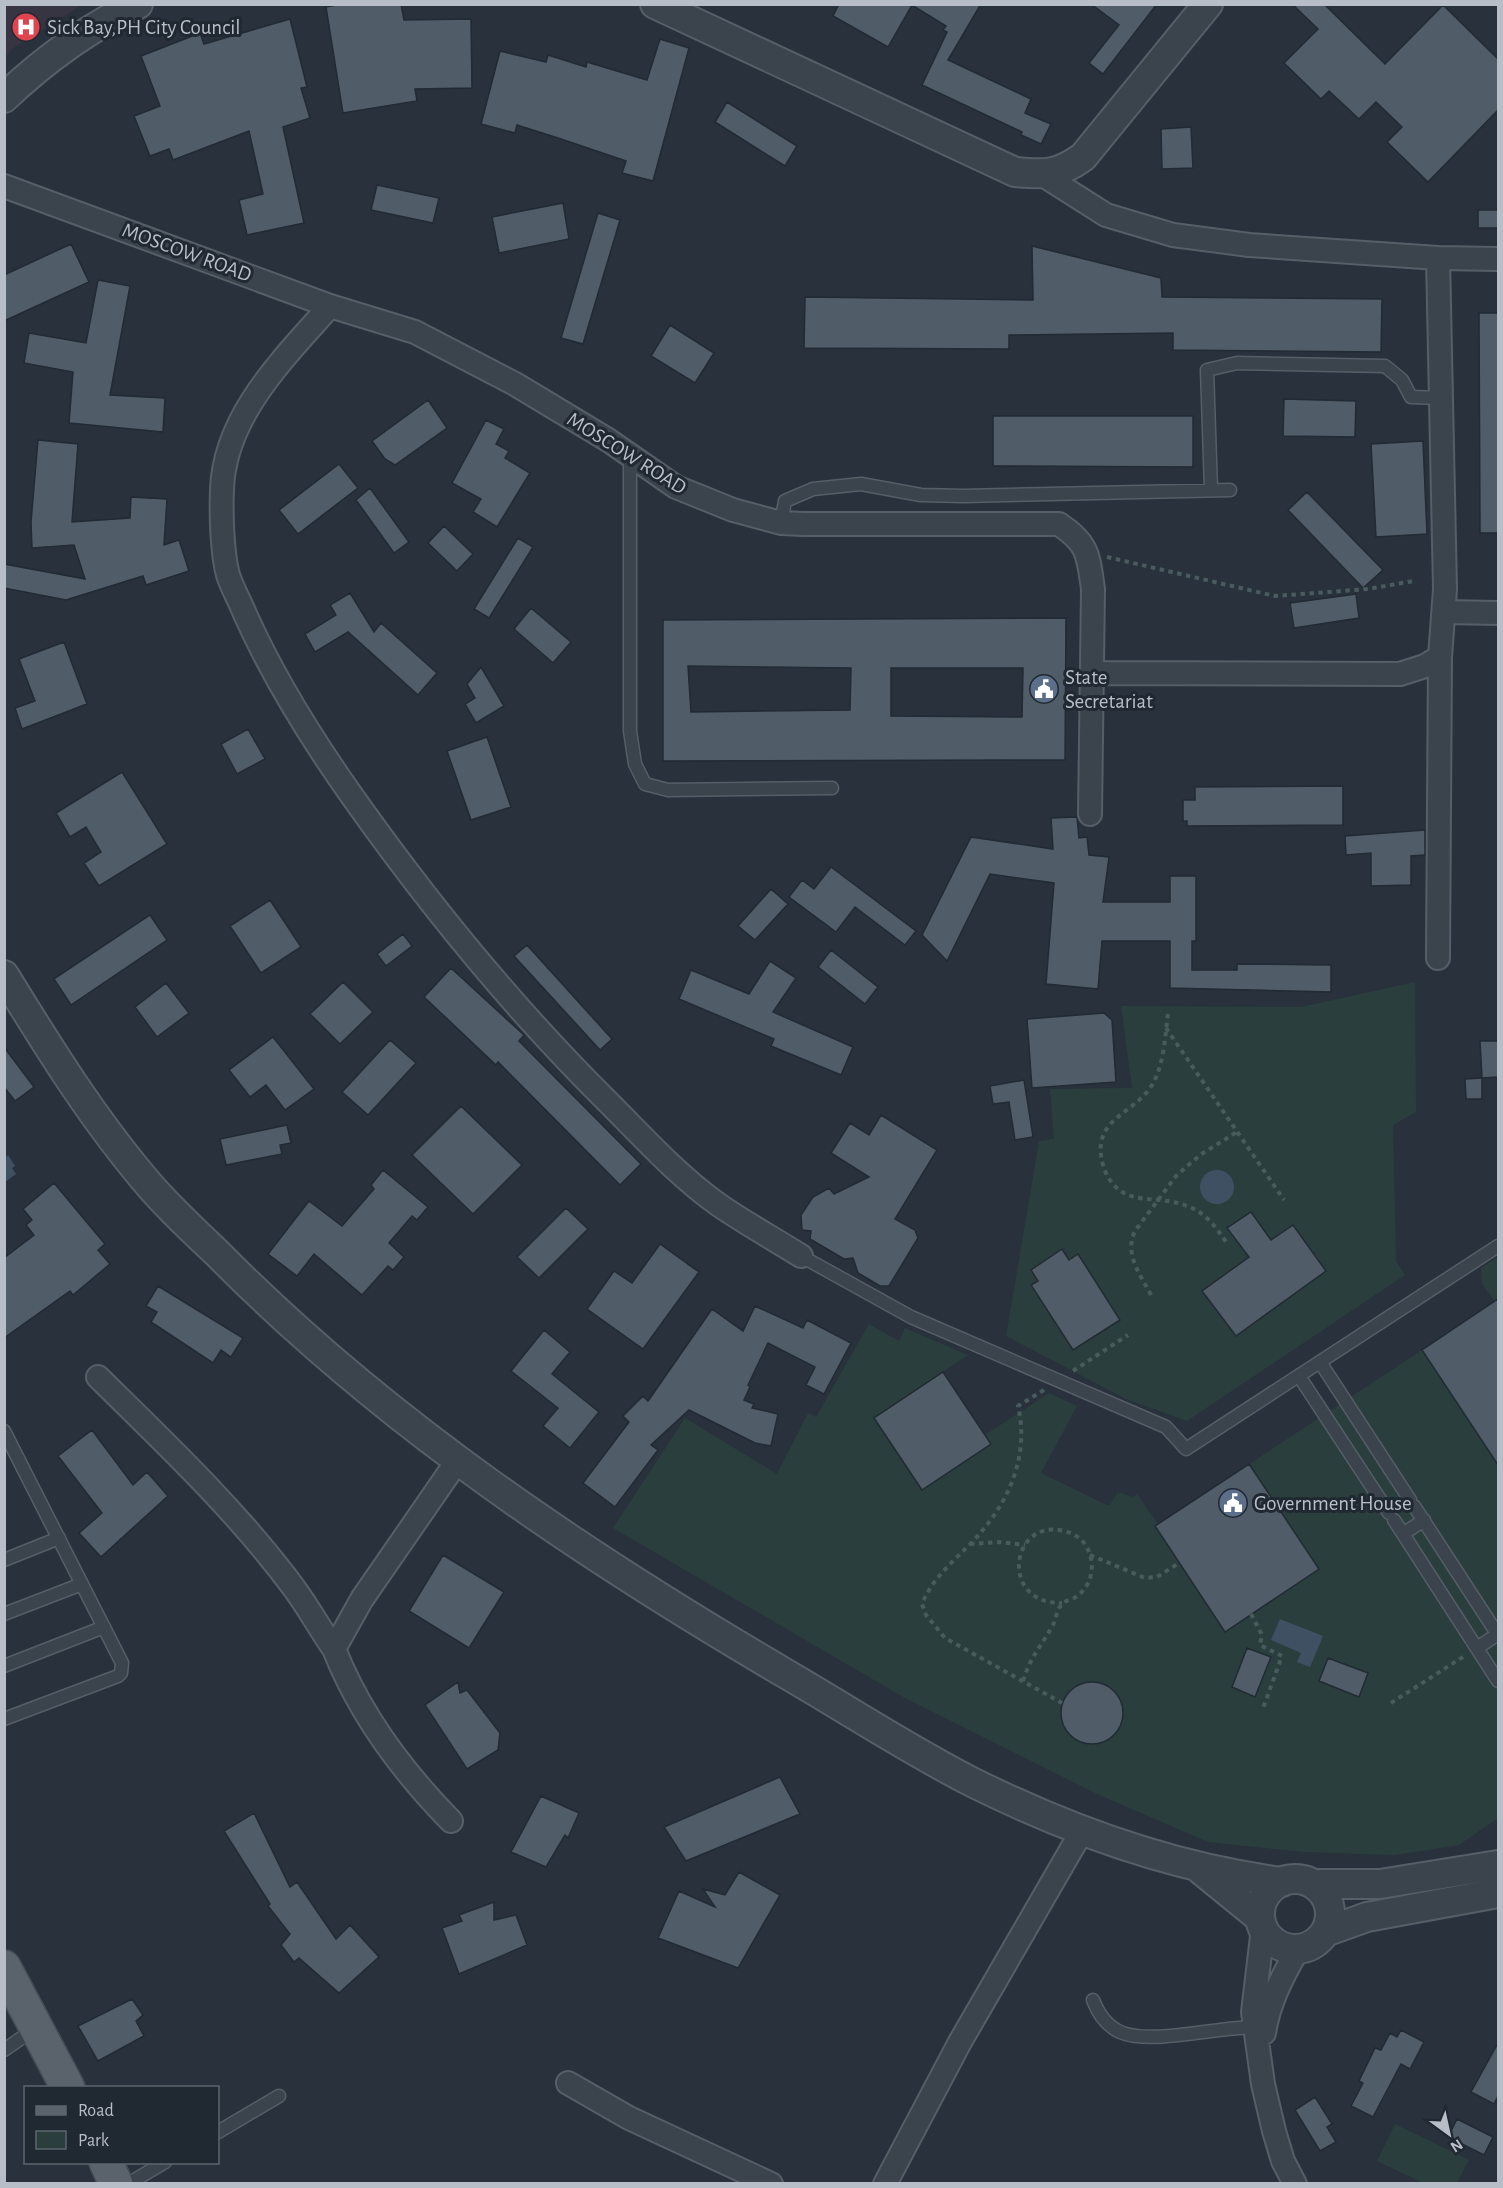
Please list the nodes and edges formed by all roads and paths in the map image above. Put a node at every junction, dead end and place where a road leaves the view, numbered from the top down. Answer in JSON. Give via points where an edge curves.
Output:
{"nodes":[{"id":1,"x":138,"y":4,"type":"edge"},
{"id":2,"x":655,"y":4,"type":"edge"},
{"id":3,"x":1208,"y":4,"type":"edge"},
{"id":4,"x":4,"y":98,"type":"edge"},
{"id":5,"x":1043,"y":175,"type":"junction"},
{"id":6,"x":4,"y":186,"type":"edge"},
{"id":7,"x":1438,"y":258,"type":"junction"},
{"id":8,"x":1498,"y":259,"type":"edge"},
{"id":9,"x":330,"y":306,"type":"junction"},
{"id":10,"x":1442,"y":398,"type":"junction"},
{"id":11,"x":630,"y":455,"type":"junction"},
{"id":12,"x":1211,"y":490,"type":"junction"},
{"id":13,"x":1230,"y":490,"type":"dead end"},
{"id":14,"x":781,"y":523,"type":"junction"},
{"id":15,"x":1088,"y":553,"type":"junction"},
{"id":16,"x":1413,"y":581,"type":"dead end"},
{"id":17,"x":1444,"y":612,"type":"junction"},
{"id":18,"x":1498,"y":613,"type":"edge"},
{"id":19,"x":1440,"y":657,"type":"junction"},
{"id":20,"x":1092,"y":673,"type":"junction"},
{"id":21,"x":832,"y":788,"type":"dead end"},
{"id":22,"x":1090,"y":814,"type":"dead end"},
{"id":23,"x":1438,"y":958,"type":"dead end"},
{"id":24,"x":4,"y":975,"type":"edge"},
{"id":25,"x":1168,"y":1014,"type":"dead end"},
{"id":26,"x":1166,"y":1028,"type":"junction"},
{"id":27,"x":1237,"y":1132,"type":"junction"},
{"id":28,"x":1158,"y":1200,"type":"junction"},
{"id":29,"x":1284,"y":1200,"type":"dead end"},
{"id":30,"x":1226,"y":1242,"type":"dead end"},
{"id":31,"x":1498,"y":1246,"type":"edge"},
{"id":32,"x":801,"y":1256,"type":"joint"},
{"id":33,"x":1151,"y":1294,"type":"dead end"},
{"id":34,"x":1128,"y":1335,"type":"dead end"},
{"id":35,"x":1320,"y":1362,"type":"junction"},
{"id":36,"x":1299,"y":1376,"type":"junction"},
{"id":37,"x":98,"y":1377,"type":"dead end"},
{"id":38,"x":1059,"y":1380,"type":"junction"},
{"id":39,"x":4,"y":1431,"type":"edge"},
{"id":40,"x":458,"y":1460,"type":"junction"},
{"id":41,"x":1424,"y":1520,"type":"junction"},
{"id":42,"x":1403,"y":1534,"type":"junction"},
{"id":43,"x":59,"y":1538,"type":"junction"},
{"id":44,"x":970,"y":1544,"type":"junction"},
{"id":45,"x":1025,"y":1545,"type":"junction"},
{"id":46,"x":1090,"y":1555,"type":"junction"},
{"id":47,"x":4,"y":1560,"type":"edge"},
{"id":48,"x":1179,"y":1563,"type":"dead end"},
{"id":49,"x":82,"y":1584,"type":"junction"},
{"id":50,"x":1062,"y":1603,"type":"junction"},
{"id":51,"x":4,"y":1614,"type":"edge"},
{"id":52,"x":1251,"y":1614,"type":"dead end"},
{"id":53,"x":104,"y":1627,"type":"junction"},
{"id":54,"x":1498,"y":1634,"type":"edge"},
{"id":55,"x":1477,"y":1648,"type":"junction"},
{"id":56,"x":333,"y":1649,"type":"junction"},
{"id":57,"x":4,"y":1666,"type":"edge"},
{"id":58,"x":1023,"y":1681,"type":"junction"},
{"id":59,"x":1498,"y":1681,"type":"edge"},
{"id":60,"x":1062,"y":1703,"type":"dead end"},
{"id":61,"x":1391,"y":1703,"type":"dead end"},
{"id":62,"x":1262,"y":1711,"type":"dead end"},
{"id":63,"x":4,"y":1719,"type":"edge"},
{"id":64,"x":451,"y":1821,"type":"dead end"},
{"id":65,"x":1082,"y":1831,"type":"junction"},
{"id":66,"x":1498,"y":1865,"type":"edge"},
{"id":67,"x":1200,"y":1869,"type":"junction"},
{"id":68,"x":1282,"y":1882,"type":"junction"},
{"id":69,"x":1313,"y":1884,"type":"junction"},
{"id":70,"x":1498,"y":1893,"type":"edge"},
{"id":71,"x":1262,"y":1923,"type":"junction"},
{"id":72,"x":1325,"y":1932,"type":"junction"},
{"id":73,"x":1298,"y":1949,"type":"junction"},
{"id":74,"x":4,"y":1967,"type":"edge"},
{"id":75,"x":1093,"y":2000,"type":"dead end"},
{"id":76,"x":37,"y":2027,"type":"junction"},
{"id":77,"x":1260,"y":2027,"type":"junction"},
{"id":78,"x":4,"y":2050,"type":"edge"},
{"id":79,"x":568,"y":2084,"type":"dead end"},
{"id":80,"x":67,"y":2086,"type":"edge"},
{"id":81,"x":279,"y":2096,"type":"dead end"},
{"id":82,"x":219,"y":2131,"type":"edge"},
{"id":83,"x":106,"y":2164,"type":"edge"},
{"id":84,"x":163,"y":2164,"type":"edge"},
{"id":85,"x":116,"y":2184,"type":"edge"},
{"id":86,"x":128,"y":2184,"type":"edge"},
{"id":87,"x":771,"y":2184,"type":"edge"},
{"id":88,"x":885,"y":2184,"type":"edge"},
{"id":89,"x":1294,"y":2184,"type":"edge"}],
"edges":[{"from":1,"to":4,"type":"street","via":[[92,28],[46,60]]},
{"from":2,"to":5,"type":"street","via":[[1015,172]]},
{"from":3,"to":5,"type":"street","via":[[1083,157],[1066,170]]},
{"from":5,"to":7,"type":"street","via":[[1106,215],[1173,235],[1249,245]]},
{"from":6,"to":9,"type":"street","name":"MOSCOW ROAD"},
{"from":7,"to":8,"type":"street"},
{"from":7,"to":10,"type":"street"},
{"from":9,"to":11,"type":"street","name":"MOSCOW ROAD","via":[[415,332],[515,384]]},
{"from":9,"to":32,"type":"street","via":[[274,368],[250,404],[231,444],[221,488],[228,573],[255,635],[292,709],[400,864],[475,959],[569,1063],[662,1155],[718,1204]]},
{"from":10,"to":12,"type":"lane","via":[[1411,397],[1402,380],[1385,366],[1237,363],[1207,370]]},
{"from":10,"to":17,"type":"street"},
{"from":11,"to":14,"type":"street","name":"MOSCOW ROAD","via":[[676,487],[724,507]]},
{"from":11,"to":21,"type":"lane","via":[[630,731],[635,765],[645,784],[668,790]]},
{"from":12,"to":13,"type":"lane"},
{"from":12,"to":14,"type":"lane","via":[[963,496],[921,495],[861,484],[813,489],[785,501]]},
{"from":14,"to":15,"type":"street","name":"MOSCOW ROAD","via":[[1059,524],[1078,537]]},
{"from":15,"to":16,"type":"path","via":[[1275,596],[1368,589]]},
{"from":15,"to":20,"type":"street"},
{"from":17,"to":18,"type":"street"},
{"from":17,"to":19,"type":"street"},
{"from":19,"to":20,"type":"street","via":[[1400,674]]},
{"from":19,"to":23,"type":"street"},
{"from":20,"to":22,"type":"street"},
{"from":24,"to":40,"type":"street","via":[[70,1083],[151,1187],[327,1357]]},
{"from":25,"to":26,"type":"path"},
{"from":26,"to":27,"type":"path"},
{"from":26,"to":28,"type":"path","via":[[1159,1070],[1151,1087],[1109,1124],[1100,1155],[1107,1177],[1123,1193]]},
{"from":27,"to":28,"type":"path","via":[[1184,1169]]},
{"from":27,"to":29,"type":"path"},
{"from":28,"to":30,"type":"path","via":[[1198,1210],[1212,1221]]},
{"from":28,"to":33,"type":"path","via":[[1130,1240],[1130,1253]]},
{"from":31,"to":35,"type":"lane"},
{"from":32,"to":38,"type":"lane","via":[[911,1317]]},
{"from":34,"to":38,"type":"path"},
{"from":35,"to":36,"type":"lane"},
{"from":35,"to":41,"type":"lane"},
{"from":36,"to":38,"type":"lane","via":[[1186,1449],[1166,1427]]},
{"from":36,"to":42,"type":"lane"},
{"from":37,"to":56,"type":"street","via":[[270,1558]]},
{"from":38,"to":44,"type":"path","via":[[1018,1406],[1023,1427],[1021,1458],[1008,1492]]},
{"from":39,"to":43,"type":"lane"},
{"from":40,"to":56,"type":"street","via":[[362,1599]]},
{"from":40,"to":65,"type":"street","via":[[589,1553],[724,1638],[975,1783]]},
{"from":41,"to":42,"type":"lane"},
{"from":41,"to":54,"type":"lane"},
{"from":42,"to":55,"type":"lane"},
{"from":43,"to":47,"type":"lane"},
{"from":43,"to":49,"type":"lane"},
{"from":44,"to":45,"type":"path"},
{"from":44,"to":58,"type":"path","via":[[929,1585],[922,1604],[926,1615],[945,1638]]},
{"from":45,"to":46,"type":"path","via":[[1043,1531],[1055,1529],[1077,1536]]},
{"from":45,"to":50,"type":"path","via":[[1018,1568],[1028,1592],[1050,1603]]},
{"from":46,"to":48,"type":"path","via":[[1144,1578],[1157,1577]]},
{"from":46,"to":50,"type":"path","via":[[1090,1579],[1084,1590]]},
{"from":49,"to":51,"type":"lane"},
{"from":49,"to":53,"type":"lane"},
{"from":50,"to":58,"type":"path","via":[[1053,1626],[1030,1659]]},
{"from":52,"to":62,"type":"path","via":[[1262,1635],[1260,1645],[1282,1656]]},
{"from":53,"to":57,"type":"lane"},
{"from":53,"to":63,"type":"lane","via":[[122,1663],[121,1672]]},
{"from":54,"to":55,"type":"lane"},
{"from":55,"to":59,"type":"lane"},
{"from":55,"to":61,"type":"path"},
{"from":56,"to":64,"type":"street","via":[[366,1718],[413,1782]]},
{"from":58,"to":60,"type":"path"},
{"from":65,"to":67,"type":"street"},
{"from":65,"to":88,"type":"street","via":[[960,2042]]},
{"from":66,"to":69,"type":"street","via":[[1380,1884]]},
{"from":67,"to":68,"type":"street"},
{"from":67,"to":71,"type":"street"},
{"from":68,"to":69,"type":"street","via":[[1303,1880]]},
{"from":68,"to":71,"type":"street","via":[[1265,1896]]},
{"from":69,"to":72,"type":"street","via":[[1321,1890],[1330,1910]]},
{"from":70,"to":72,"type":"street","via":[[1366,1917]]},
{"from":71,"to":73,"type":"street","via":[[1276,1944]]},
{"from":71,"to":77,"type":"street","via":[[1253,2012]]},
{"from":72,"to":73,"type":"street","via":[[1318,1941]]},
{"from":73,"to":77,"type":"street"},
{"from":74,"to":76,"type":"main road"},
{"from":75,"to":77,"type":"lane","via":[[1098,2012],[1122,2033],[1145,2036]]},
{"from":76,"to":78,"type":"lane"},
{"from":76,"to":80,"type":"main road"},
{"from":77,"to":89,"type":"street","via":[[1263,2084],[1283,2162]]},
{"from":79,"to":87,"type":"street","via":[[629,2118]]},
{"from":81,"to":82,"type":"lane"},
{"from":83,"to":85,"type":"main road"},
{"from":84,"to":86,"type":"lane"}]}
